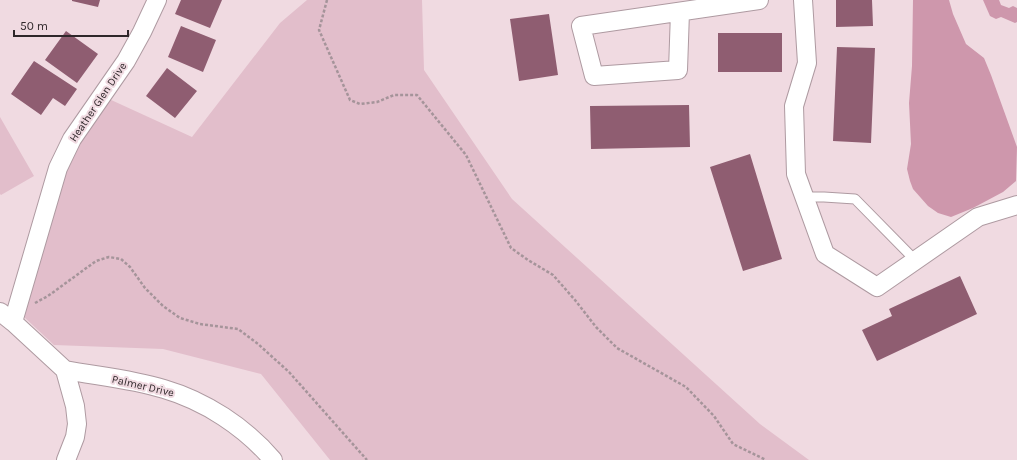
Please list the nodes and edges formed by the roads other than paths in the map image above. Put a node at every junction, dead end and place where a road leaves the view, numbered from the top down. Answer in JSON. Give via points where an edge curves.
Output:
{"nodes":[{"id":1,"x":157,"y":0,"type":"edge"},
{"id":2,"x":759,"y":0,"type":"edge"},
{"id":3,"x":803,"y":0,"type":"edge"},
{"id":4,"x":680,"y":12,"type":"junction"},
{"id":5,"x":804,"y":198,"type":"junction"},
{"id":6,"x":1017,"y":205,"type":"edge"},
{"id":7,"x":916,"y":261,"type":"junction"},
{"id":8,"x":9,"y":316,"type":"edge"},
{"id":9,"x":65,"y":370,"type":"junction"},
{"id":10,"x":66,"y":460,"type":"edge"},
{"id":11,"x":273,"y":460,"type":"edge"}],
"edges":[{"from":1,"to":8,"type":"street","name":"Heather Glen Drive","via":[[126,61],[72,139],[58,168]]},
{"from":2,"to":4,"type":"street"},
{"from":3,"to":5,"type":"street","via":[[807,62],[794,106],[796,174]]},
{"from":4,"to":4,"type":"street","via":[[581,26],[594,76],[678,70]]},
{"from":5,"to":7,"type":"lane","via":[[856,200]]},
{"from":5,"to":7,"type":"street","via":[[825,254],[877,287]]},
{"from":6,"to":7,"type":"street","via":[[978,217]]},
{"from":8,"to":9,"type":"street"},
{"from":9,"to":10,"type":"street","via":[[77,424]]},
{"from":9,"to":11,"type":"street","name":"Palmer Drive","via":[[164,389],[187,398],[215,411],[241,429]]}]}
